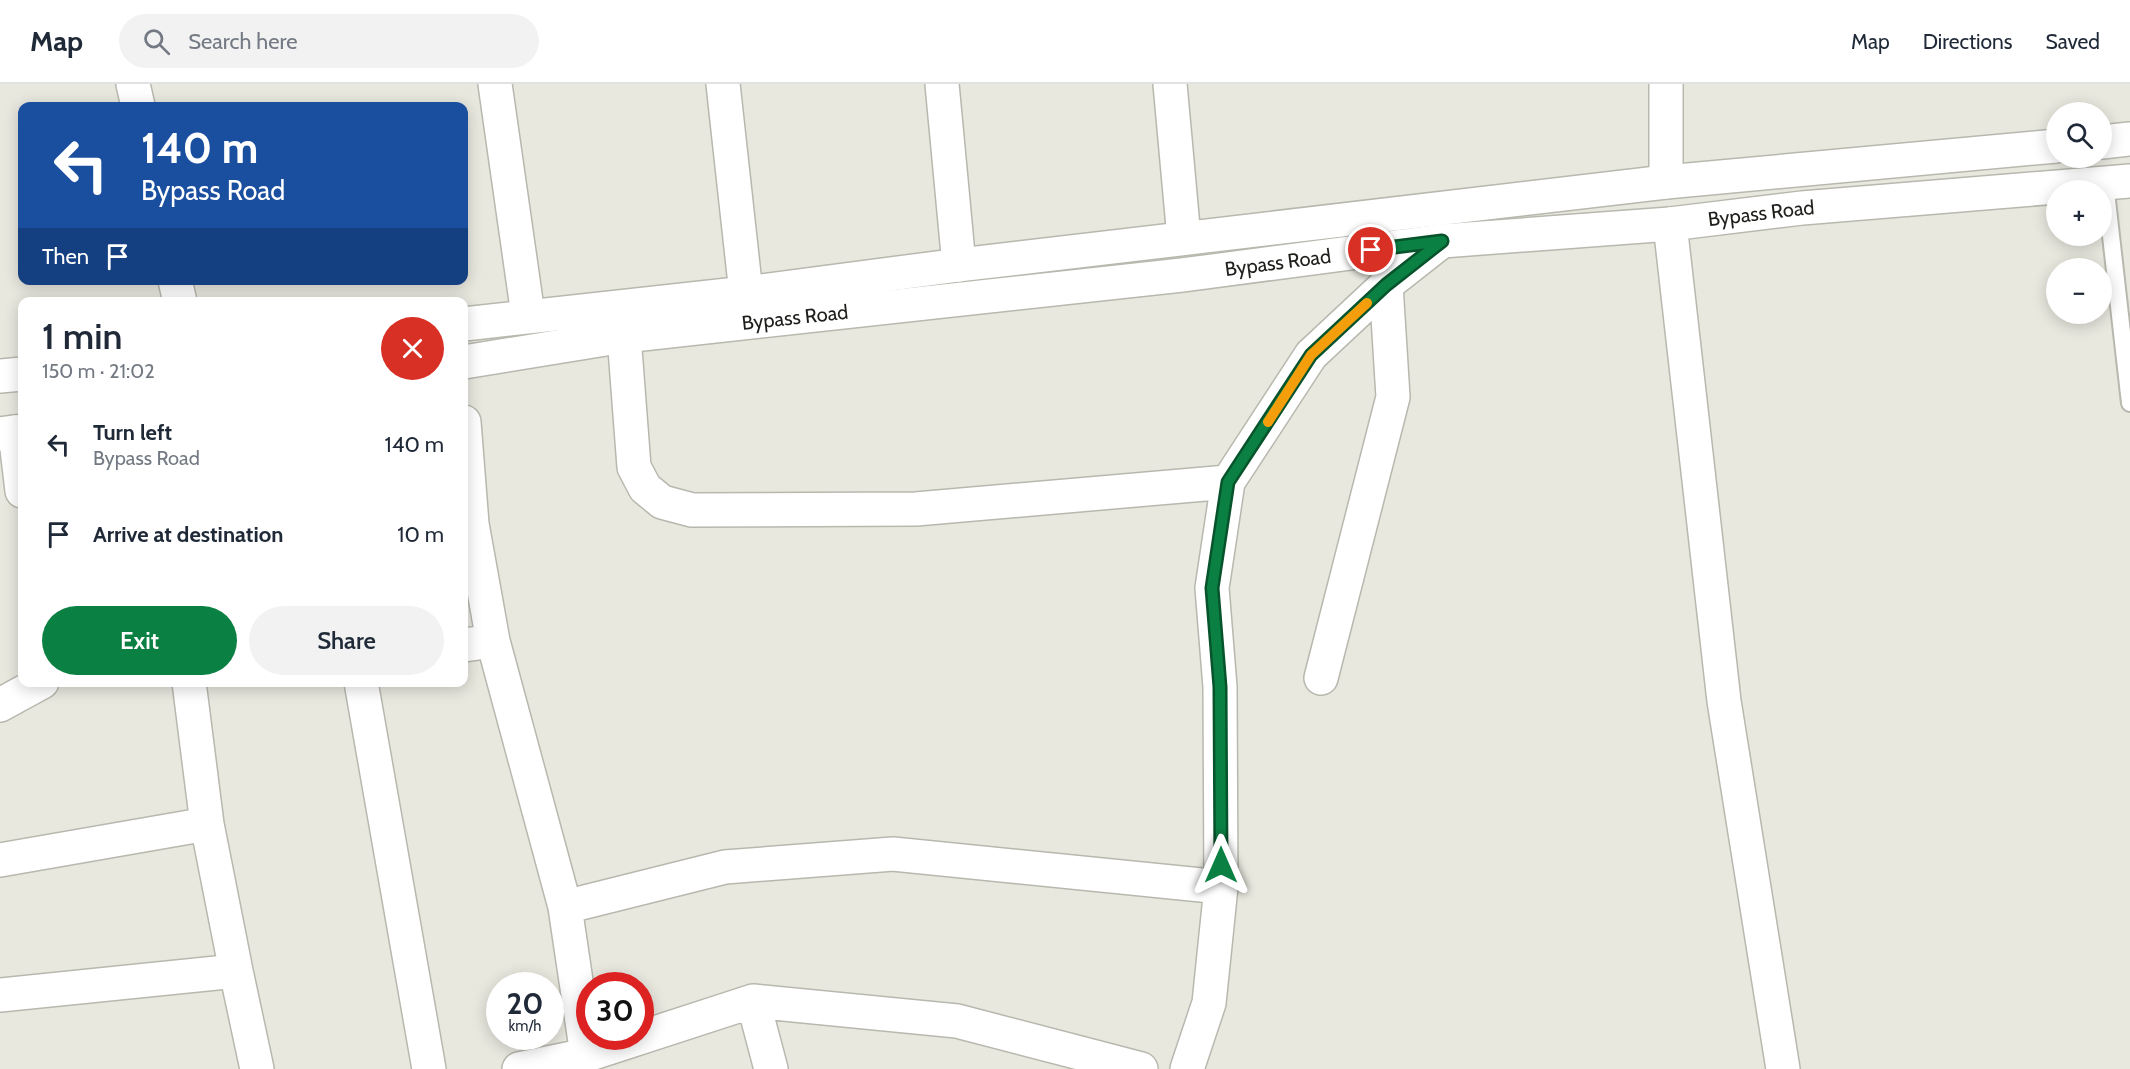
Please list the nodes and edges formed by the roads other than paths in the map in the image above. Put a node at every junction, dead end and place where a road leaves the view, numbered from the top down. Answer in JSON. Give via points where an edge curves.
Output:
{"nodes":[{"id":1,"x":133,"y":84,"type":"edge"},
{"id":2,"x":495,"y":84,"type":"edge"},
{"id":3,"x":723,"y":84,"type":"edge"},
{"id":4,"x":942,"y":84,"type":"edge"},
{"id":5,"x":1170,"y":84,"type":"edge"},
{"id":6,"x":1666,"y":84,"type":"edge"},
{"id":7,"x":137,"y":102,"type":"edge"},
{"id":8,"x":2130,"y":139,"type":"edge"},
{"id":9,"x":2112,"y":141,"type":"edge"},
{"id":10,"x":2046,"y":147,"type":"edge"},
{"id":11,"x":1666,"y":182,"type":"junction"},
{"id":12,"x":2117,"y":182,"type":"edge"},
{"id":13,"x":1670,"y":224,"type":"junction"},
{"id":14,"x":1184,"y":238,"type":"junction"},
{"id":15,"x":1442,"y":241,"type":"junction"},
{"id":16,"x":959,"y":265,"type":"junction"},
{"id":17,"x":1386,"y":285,"type":"junction"},
{"id":18,"x":746,"y":293,"type":"junction"},
{"id":19,"x":528,"y":315,"type":"junction"},
{"id":20,"x":468,"y":323,"type":"edge"},
{"id":21,"x":624,"y":336,"type":"junction"},
{"id":22,"x":468,"y":361,"type":"edge"},
{"id":23,"x":18,"y":374,"type":"edge"},
{"id":24,"x":0,"y":376,"type":"edge"},
{"id":25,"x":2130,"y":403,"type":"edge"},
{"id":26,"x":12,"y":432,"type":"edge"},
{"id":27,"x":18,"y":467,"type":"edge"},
{"id":28,"x":468,"y":473,"type":"edge"},
{"id":29,"x":1228,"y":482,"type":"junction"},
{"id":30,"x":478,"y":643,"type":"edge"},
{"id":31,"x":1321,"y":678,"type":"dead end"},
{"id":32,"x":33,"y":687,"type":"edge"},
{"id":33,"x":190,"y":687,"type":"edge"},
{"id":34,"x":362,"y":687,"type":"edge"},
{"id":35,"x":0,"y":705,"type":"edge"},
{"id":36,"x":207,"y":824,"type":"junction"},
{"id":37,"x":0,"y":860,"type":"edge"},
{"id":38,"x":1221,"y":887,"type":"junction"},
{"id":39,"x":565,"y":907,"type":"junction"},
{"id":40,"x":236,"y":971,"type":"junction"},
{"id":41,"x":0,"y":995,"type":"edge"},
{"id":42,"x":753,"y":1001,"type":"junction"},
{"id":43,"x":587,"y":1055,"type":"junction"},
{"id":44,"x":257,"y":1069,"type":"edge"},
{"id":45,"x":429,"y":1069,"type":"edge"},
{"id":46,"x":519,"y":1069,"type":"edge"},
{"id":47,"x":771,"y":1069,"type":"edge"},
{"id":48,"x":1141,"y":1069,"type":"edge"},
{"id":49,"x":1187,"y":1069,"type":"edge"},
{"id":50,"x":1783,"y":1069,"type":"edge"}],
"edges":[{"from":1,"to":7,"type":"street"},
{"from":2,"to":19,"type":"street"},
{"from":3,"to":18,"type":"street"},
{"from":4,"to":16,"type":"street"},
{"from":5,"to":14,"type":"street"},
{"from":6,"to":11,"type":"street"},
{"from":8,"to":9,"type":"street"},
{"from":10,"to":11,"type":"street","name":"Bypass Road"},
{"from":11,"to":14,"type":"street","name":"Bypass Road"},
{"from":12,"to":13,"type":"street","name":"Bypass Road","via":[[1802,208]]},
{"from":12,"to":25,"type":"lane"},
{"from":13,"to":15,"type":"street","name":"Bypass Road"},
{"from":13,"to":50,"type":"street","via":[[1724,701]]},
{"from":14,"to":16,"type":"street","name":"Bypass Road"},
{"from":15,"to":17,"type":"street"},
{"from":15,"to":21,"type":"street","name":"Bypass Road","via":[[1182,275]]},
{"from":16,"to":18,"type":"street","name":"Bypass Road"},
{"from":17,"to":29,"type":"street","via":[[1311,355]]},
{"from":17,"to":31,"type":"street","via":[[1392,397]]},
{"from":18,"to":19,"type":"street","name":"Bypass Road"},
{"from":19,"to":20,"type":"street","name":"Bypass Road"},
{"from":21,"to":22,"type":"street","name":"Bypass Road"},
{"from":21,"to":29,"type":"street","via":[[634,467],[645,488],[662,502],[692,510],[916,509]]},
{"from":23,"to":24,"type":"street"},
{"from":26,"to":27,"type":"street"},
{"from":28,"to":30,"type":"street"},
{"from":29,"to":38,"type":"street","via":[[1212,588],[1220,687]]},
{"from":30,"to":39,"type":"street"},
{"from":32,"to":35,"type":"street"},
{"from":33,"to":36,"type":"street"},
{"from":34,"to":45,"type":"street"},
{"from":36,"to":37,"type":"street"},
{"from":36,"to":40,"type":"street"},
{"from":38,"to":39,"type":"street","via":[[892,854],[725,867]]},
{"from":38,"to":49,"type":"street","via":[[1209,1003]]},
{"from":39,"to":43,"type":"street"},
{"from":40,"to":41,"type":"street"},
{"from":40,"to":44,"type":"street"},
{"from":42,"to":43,"type":"street"},
{"from":42,"to":47,"type":"street"},
{"from":42,"to":48,"type":"street","via":[[957,1022]]},
{"from":43,"to":46,"type":"street"}]}
